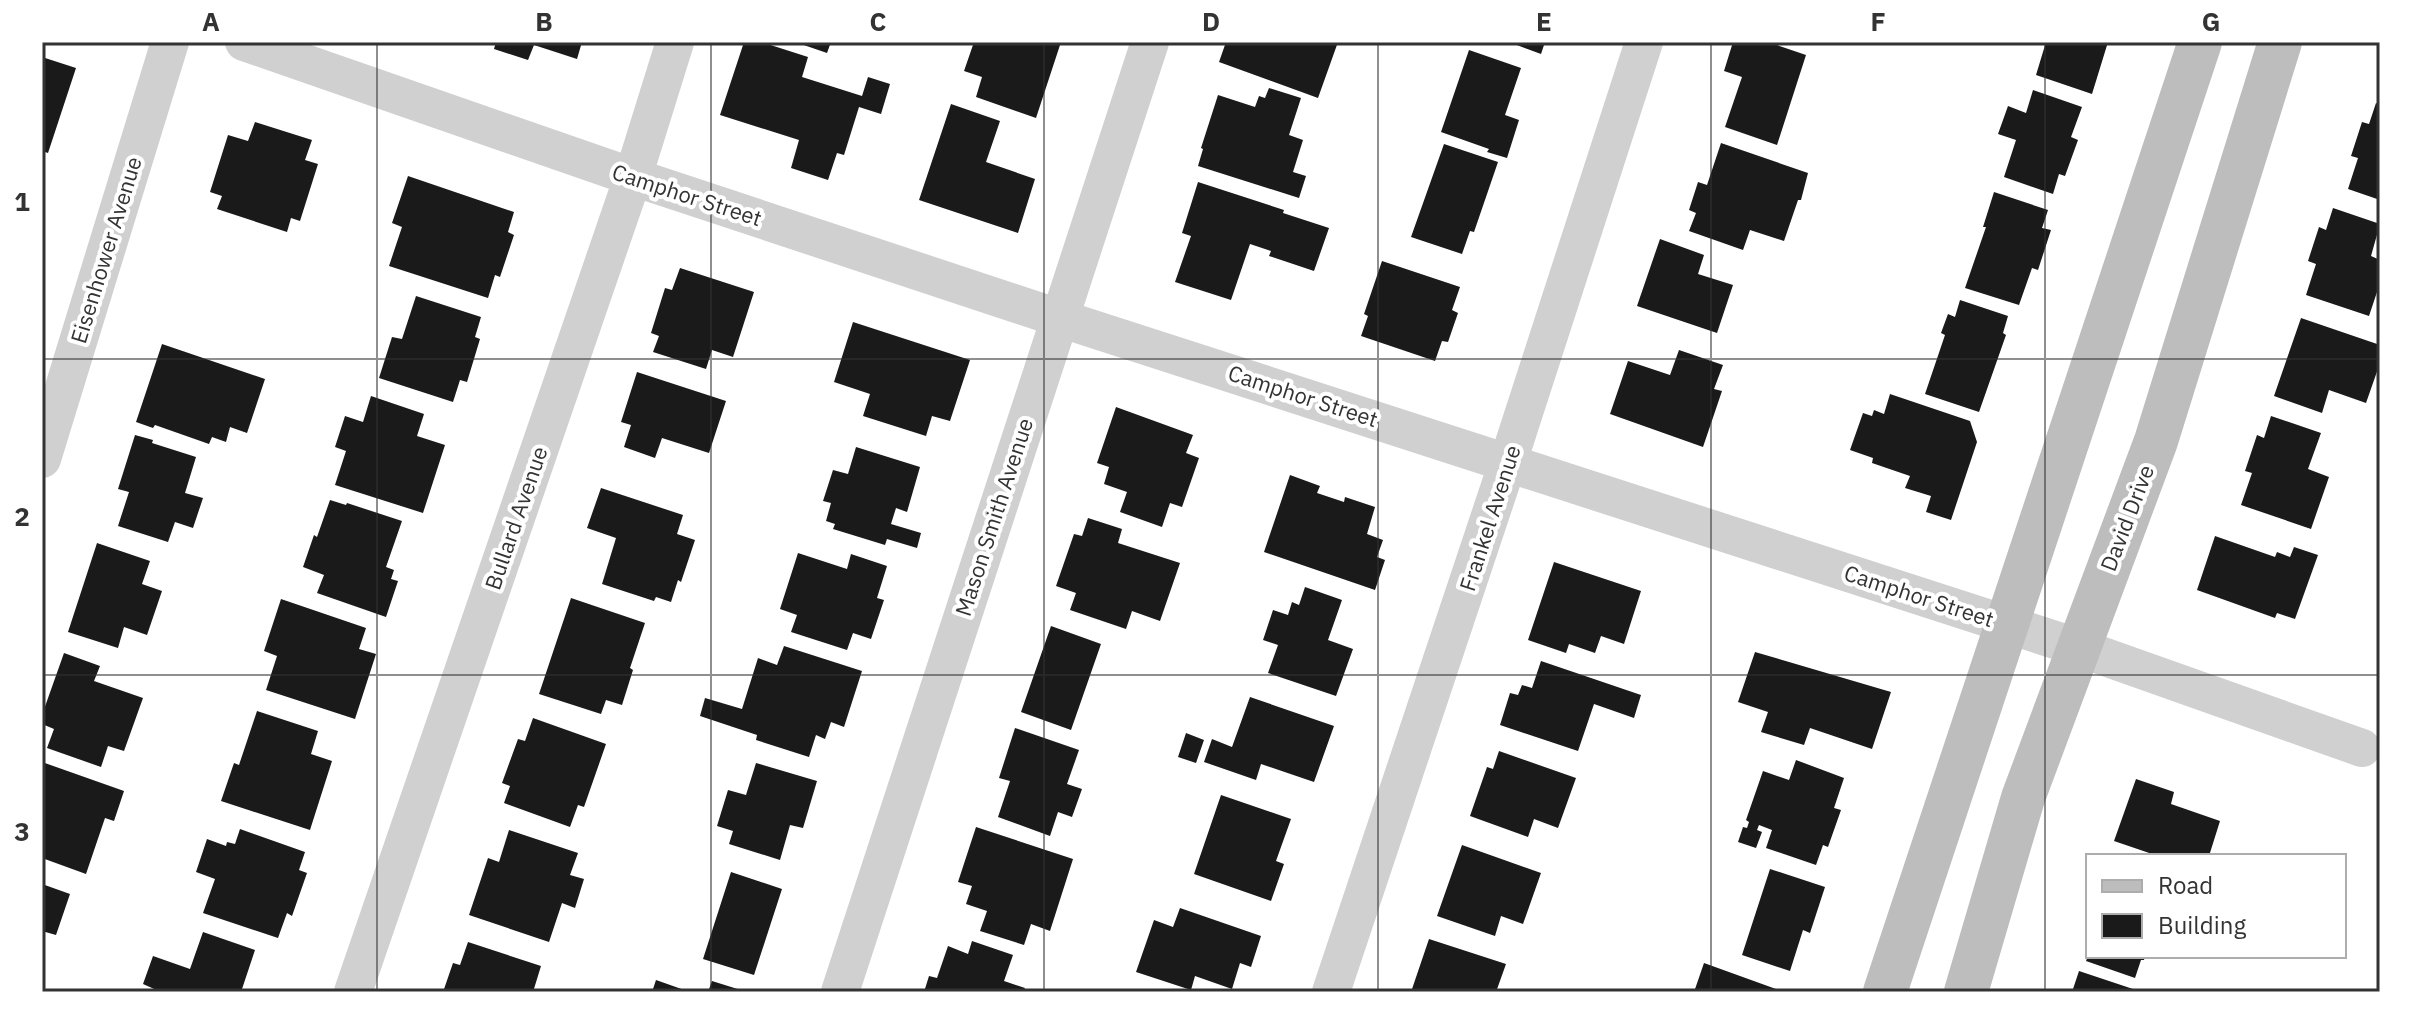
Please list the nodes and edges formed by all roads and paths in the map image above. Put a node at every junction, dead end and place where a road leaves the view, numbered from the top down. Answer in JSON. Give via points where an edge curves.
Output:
{"nodes":[{"id":1,"x":170,"y":42,"type":"edge"},
{"id":2,"x":244,"y":42,"type":"edge"},
{"id":3,"x":675,"y":42,"type":"edge"},
{"id":4,"x":1150,"y":42,"type":"edge"},
{"id":5,"x":1644,"y":42,"type":"edge"},
{"id":6,"x":2200,"y":42,"type":"edge"},
{"id":7,"x":2280,"y":42,"type":"edge"},
{"id":8,"x":633,"y":177,"type":"junction"},
{"id":9,"x":1059,"y":318,"type":"junction"},
{"id":10,"x":42,"y":459,"type":"edge"},
{"id":11,"x":1508,"y":462,"type":"junction"},
{"id":12,"x":2006,"y":624,"type":"junction"},
{"id":13,"x":2077,"y":647,"type":"junction"},
{"id":14,"x":2362,"y":748,"type":"dead end"},
{"id":15,"x":353,"y":992,"type":"edge"},
{"id":16,"x":840,"y":992,"type":"edge"},
{"id":17,"x":1331,"y":992,"type":"edge"},
{"id":18,"x":1885,"y":992,"type":"edge"},
{"id":19,"x":1966,"y":992,"type":"edge"}],
"edges":[{"from":1,"to":10,"type":"street","name":"Eisenhower Avenue"},
{"from":2,"to":8,"type":"street","name":"Camphor Street"},
{"from":3,"to":8,"type":"street","name":"Bullard Avenue"},
{"from":4,"to":9,"type":"street","name":"Mason Smith Avenue"},
{"from":5,"to":11,"type":"street","name":"Frankel Avenue"},
{"from":6,"to":12,"type":"main road"},
{"from":7,"to":13,"type":"main road","name":"David Drive","via":[[2156,441]]},
{"from":8,"to":9,"type":"street","name":"Camphor Street"},
{"from":8,"to":15,"type":"street","name":"Bullard Avenue"},
{"from":9,"to":11,"type":"street","name":"Camphor Street"},
{"from":9,"to":16,"type":"street","name":"Mason Smith Avenue"},
{"from":11,"to":12,"type":"street","name":"Camphor Street"},
{"from":11,"to":17,"type":"street","name":"Frankel Avenue"},
{"from":12,"to":13,"type":"street","name":"Camphor Street"},
{"from":12,"to":18,"type":"main road"},
{"from":13,"to":14,"type":"street","name":"Camphor Street"},
{"from":13,"to":19,"type":"main road","name":"David Drive","via":[[2023,798]]}]}
